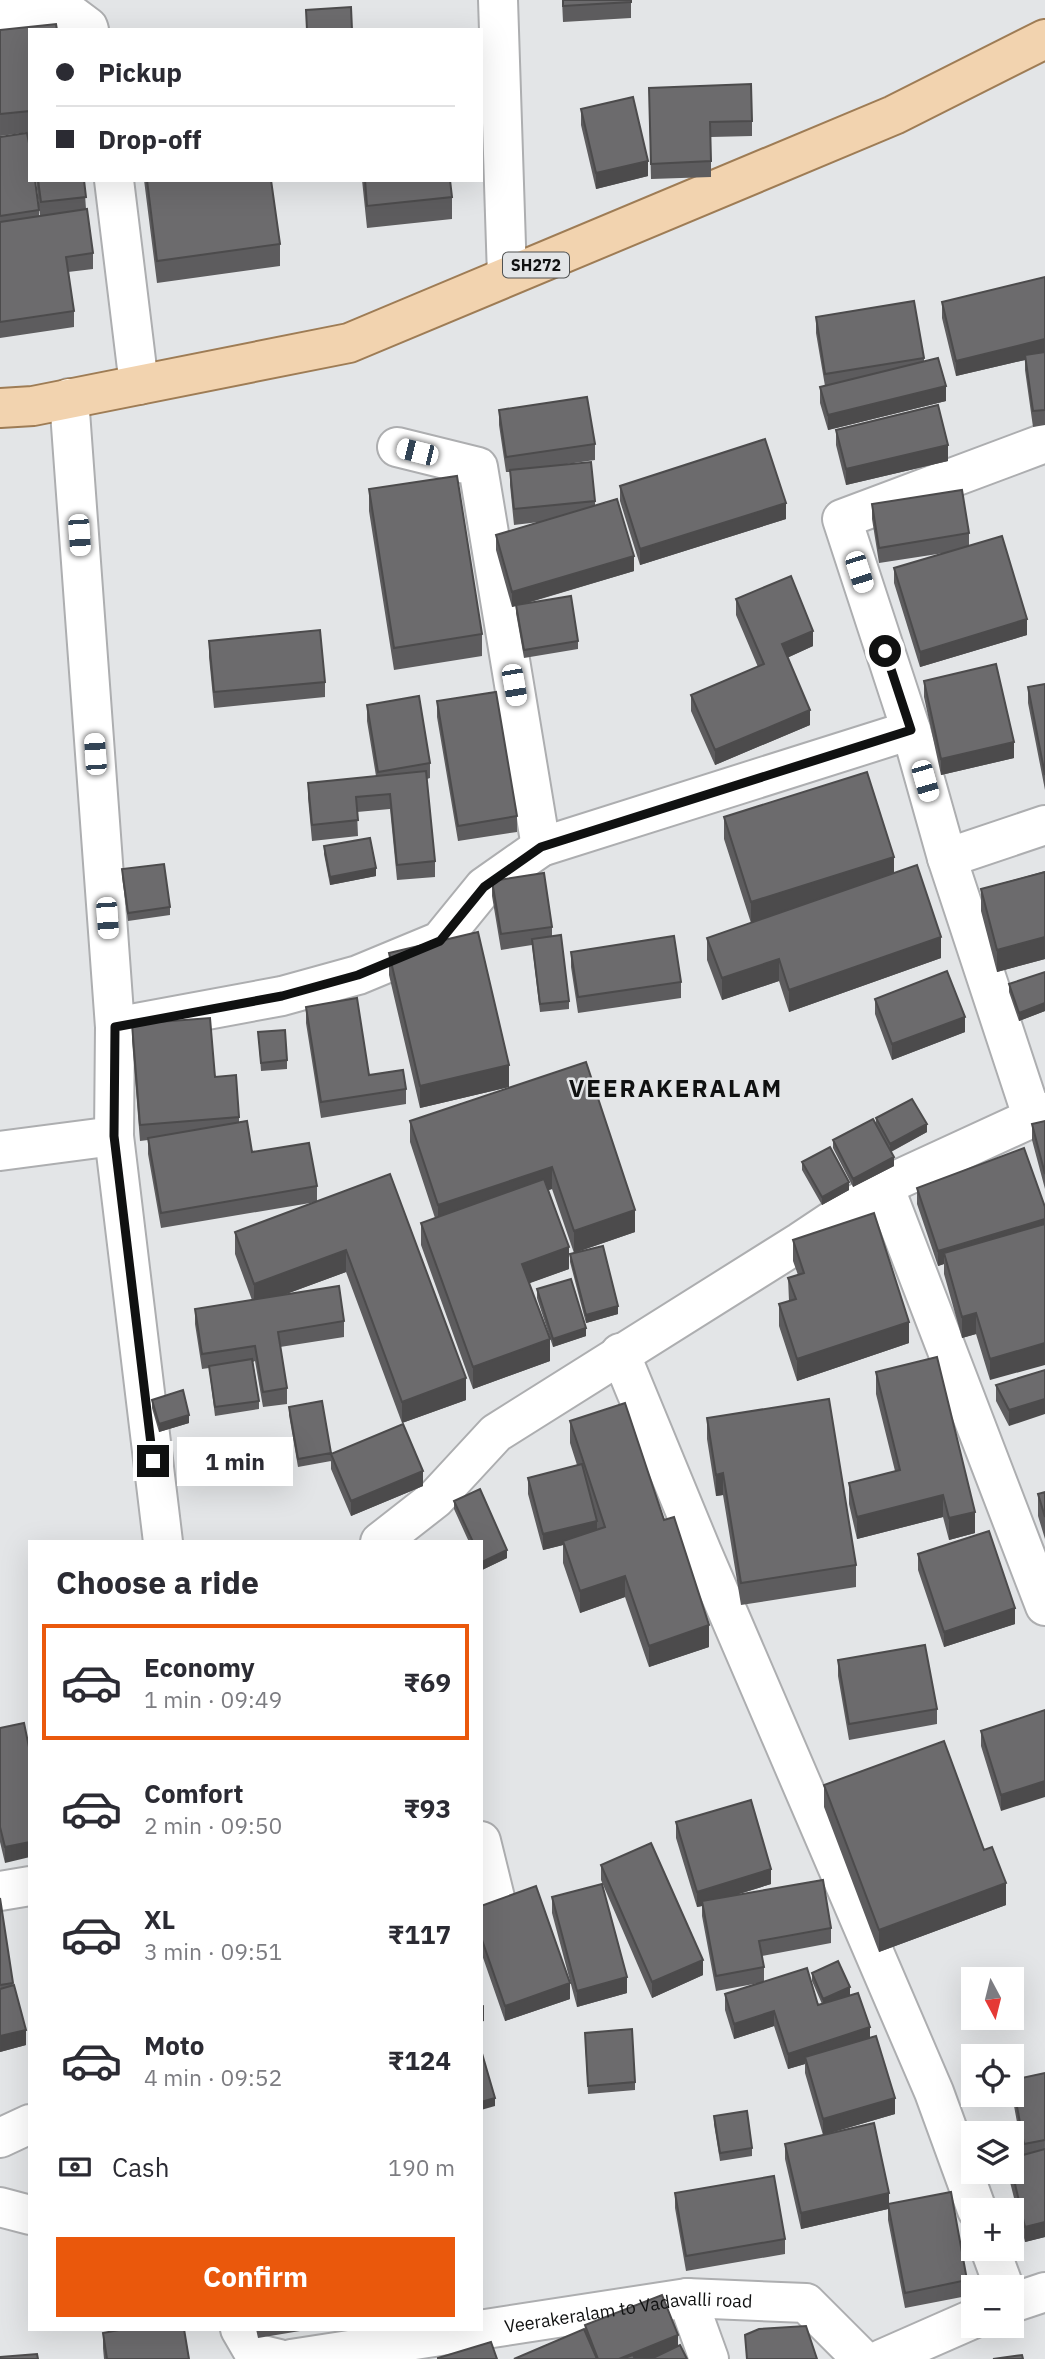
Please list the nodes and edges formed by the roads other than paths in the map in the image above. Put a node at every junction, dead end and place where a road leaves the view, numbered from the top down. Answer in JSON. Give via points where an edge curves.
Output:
{"nodes":[{"id":1,"x":498,"y":0,"type":"edge"},
{"id":2,"x":0,"y":15,"type":"edge"},
{"id":3,"x":88,"y":28,"type":"edge"},
{"id":4,"x":1045,"y":39,"type":"edge"},
{"id":5,"x":114,"y":182,"type":"edge"},
{"id":6,"x":508,"y":276,"type":"junction"},
{"id":7,"x":139,"y":385,"type":"junction"},
{"id":8,"x":69,"y":398,"type":"junction"},
{"id":9,"x":0,"y":408,"type":"edge"},
{"id":10,"x":1045,"y":443,"type":"edge"},
{"id":11,"x":397,"y":447,"type":"dead end"},
{"id":12,"x":911,"y":730,"type":"junction"},
{"id":13,"x":1045,"y":825,"type":"edge"},
{"id":14,"x":541,"y":847,"type":"junction"},
{"id":15,"x":947,"y":858,"type":"junction"},
{"id":16,"x":115,"y":1027,"type":"junction"},
{"id":17,"x":1038,"y":1114,"type":"edge"},
{"id":18,"x":114,"y":1136,"type":"junction"},
{"id":19,"x":0,"y":1151,"type":"edge"},
{"id":20,"x":884,"y":1186,"type":"junction"},
{"id":21,"x":621,"y":1353,"type":"junction"},
{"id":22,"x":399,"y":1535,"type":"edge"},
{"id":23,"x":163,"y":1540,"type":"edge"},
{"id":24,"x":1045,"y":1605,"type":"edge"},
{"id":25,"x":483,"y":1849,"type":"edge"},
{"id":26,"x":28,"y":1886,"type":"edge"},
{"id":27,"x":0,"y":1891,"type":"edge"},
{"id":28,"x":497,"y":1906,"type":"edge"},
{"id":29,"x":28,"y":2125,"type":"edge"},
{"id":30,"x":0,"y":2138,"type":"edge"},
{"id":31,"x":972,"y":2198,"type":"edge"},
{"id":32,"x":0,"y":2207,"type":"edge"},
{"id":33,"x":28,"y":2214,"type":"edge"},
{"id":34,"x":1045,"y":2292,"type":"edge"},
{"id":35,"x":687,"y":2298,"type":"junction"},
{"id":36,"x":1024,"y":2299,"type":"edge"},
{"id":37,"x":961,"y":2324,"type":"edge"},
{"id":38,"x":483,"y":2329,"type":"edge"},
{"id":39,"x":241,"y":2331,"type":"edge"},
{"id":40,"x":473,"y":2331,"type":"edge"},
{"id":41,"x":279,"y":2359,"type":"edge"},
{"id":42,"x":291,"y":2359,"type":"edge"},
{"id":43,"x":709,"y":2359,"type":"edge"},
{"id":44,"x":862,"y":2359,"type":"edge"},
{"id":45,"x":882,"y":2359,"type":"edge"}],
"edges":[{"from":1,"to":6,"type":"street"},
{"from":2,"to":3,"type":"street","via":[[33,9],[68,12]]},
{"from":4,"to":6,"type":"main road","number":"SH272","via":[[894,115]]},
{"from":5,"to":7,"type":"street"},
{"from":6,"to":7,"type":"main road","number":"SH272","via":[[349,342]]},
{"from":7,"to":8,"type":"main road","number":"SH272"},
{"from":8,"to":9,"type":"main road","number":"SH272"},
{"from":8,"to":16,"type":"street"},
{"from":10,"to":12,"type":"street","via":[[842,519]]},
{"from":11,"to":14,"type":"street","via":[[478,467]]},
{"from":12,"to":14,"type":"street"},
{"from":12,"to":15,"type":"street"},
{"from":13,"to":15,"type":"street"},
{"from":14,"to":16,"type":"street","via":[[484,887],[440,941],[358,975],[282,996]]},
{"from":15,"to":17,"type":"street"},
{"from":16,"to":18,"type":"street"},
{"from":17,"to":20,"type":"street"},
{"from":18,"to":19,"type":"street"},
{"from":18,"to":23,"type":"street"},
{"from":20,"to":21,"type":"street"},
{"from":20,"to":24,"type":"street"},
{"from":21,"to":22,"type":"street","via":[[496,1433]]},
{"from":21,"to":31,"type":"street","via":[[934,2092]]},
{"from":25,"to":28,"type":"street"},
{"from":26,"to":27,"type":"street"},
{"from":29,"to":30,"type":"street"},
{"from":32,"to":33,"type":"street"},
{"from":34,"to":36,"type":"street"},
{"from":35,"to":38,"type":"street","name":"Veerakeralam to Vadavalli road"},
{"from":35,"to":43,"type":"street"},
{"from":35,"to":44,"type":"street","name":"Veerakeralam to Vadavalli road","via":[[806,2303]]},
{"from":37,"to":45,"type":"street"},
{"from":39,"to":41,"type":"street","via":[[254,2353]]},
{"from":40,"to":42,"type":"street","name":"Veerakeralam to Vadavalli road"}]}
